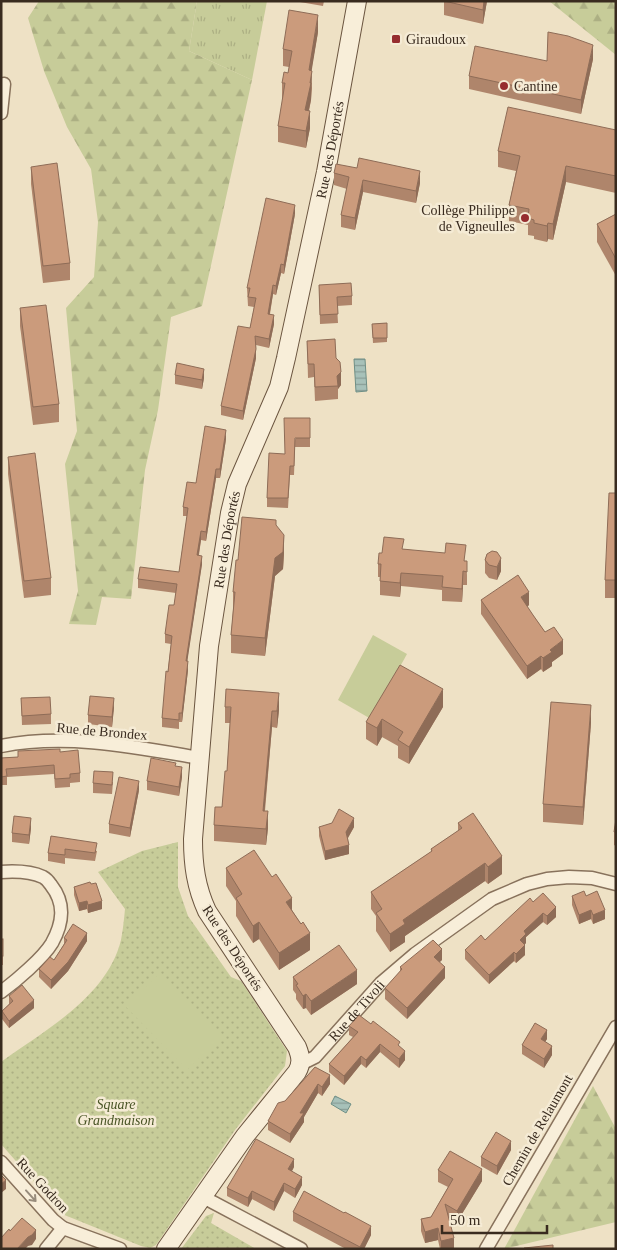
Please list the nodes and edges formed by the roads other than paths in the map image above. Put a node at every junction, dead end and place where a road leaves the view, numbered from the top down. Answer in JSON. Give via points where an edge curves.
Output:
{"nodes":[{"id":1,"x":356,"y":1,"type":"edge"},
{"id":2,"x":4,"y":84,"type":"dead end"},
{"id":3,"x":2,"y":108,"type":"edge"},
{"id":4,"x":1,"y":113,"type":"edge"},
{"id":5,"x":1,"y":746,"type":"edge"},
{"id":6,"x":200,"y":758,"type":"junction"},
{"id":7,"x":1,"y":872,"type":"edge"},
{"id":8,"x":616,"y":884,"type":"edge"},
{"id":9,"x":1,"y":992,"type":"edge"},
{"id":10,"x":616,"y":1027,"type":"edge"},
{"id":11,"x":301,"y":1064,"type":"junction"},
{"id":12,"x":1,"y":1162,"type":"edge"},
{"id":13,"x":203,"y":1197,"type":"junction"},
{"id":14,"x":63,"y":1228,"type":"junction"},
{"id":15,"x":46,"y":1249,"type":"edge"},
{"id":16,"x":120,"y":1249,"type":"edge"},
{"id":17,"x":166,"y":1249,"type":"edge"},
{"id":18,"x":301,"y":1249,"type":"edge"},
{"id":19,"x":486,"y":1249,"type":"edge"}],
"edges":[{"from":1,"to":6,"type":"street","name":"Rue des Déportés","via":[[328,160],[286,358],[278,387],[237,484],[230,513],[209,646]]},
{"from":2,"to":3,"type":"street"},
{"from":3,"to":4,"type":"street"},
{"from":5,"to":6,"type":"street","name":"Rue de Brondex","via":[[57,741],[113,744]]},
{"from":6,"to":11,"type":"street","name":"Rue des Déportés","via":[[193,859],[200,894],[207,910],[297,1048]]},
{"from":7,"to":9,"type":"street","via":[[33,873],[45,878],[60,899],[62,911],[52,943],[44,954]]},
{"from":8,"to":11,"type":"street","name":"Rue de Tivoli","via":[[592,878],[546,879],[492,898],[381,983],[314,1057]]},
{"from":10,"to":19,"type":"street","name":"Chemin de Relaumont"},
{"from":11,"to":13,"type":"street","name":"Rue de Tivoli"},
{"from":12,"to":14,"type":"street","name":"Rue Godron","one_way":true},
{"from":13,"to":17,"type":"street","name":"Rue de Tivoli"},
{"from":13,"to":18,"type":"street"},
{"from":14,"to":15,"type":"street"},
{"from":14,"to":16,"type":"street","name":"Rue Godron"}]}
